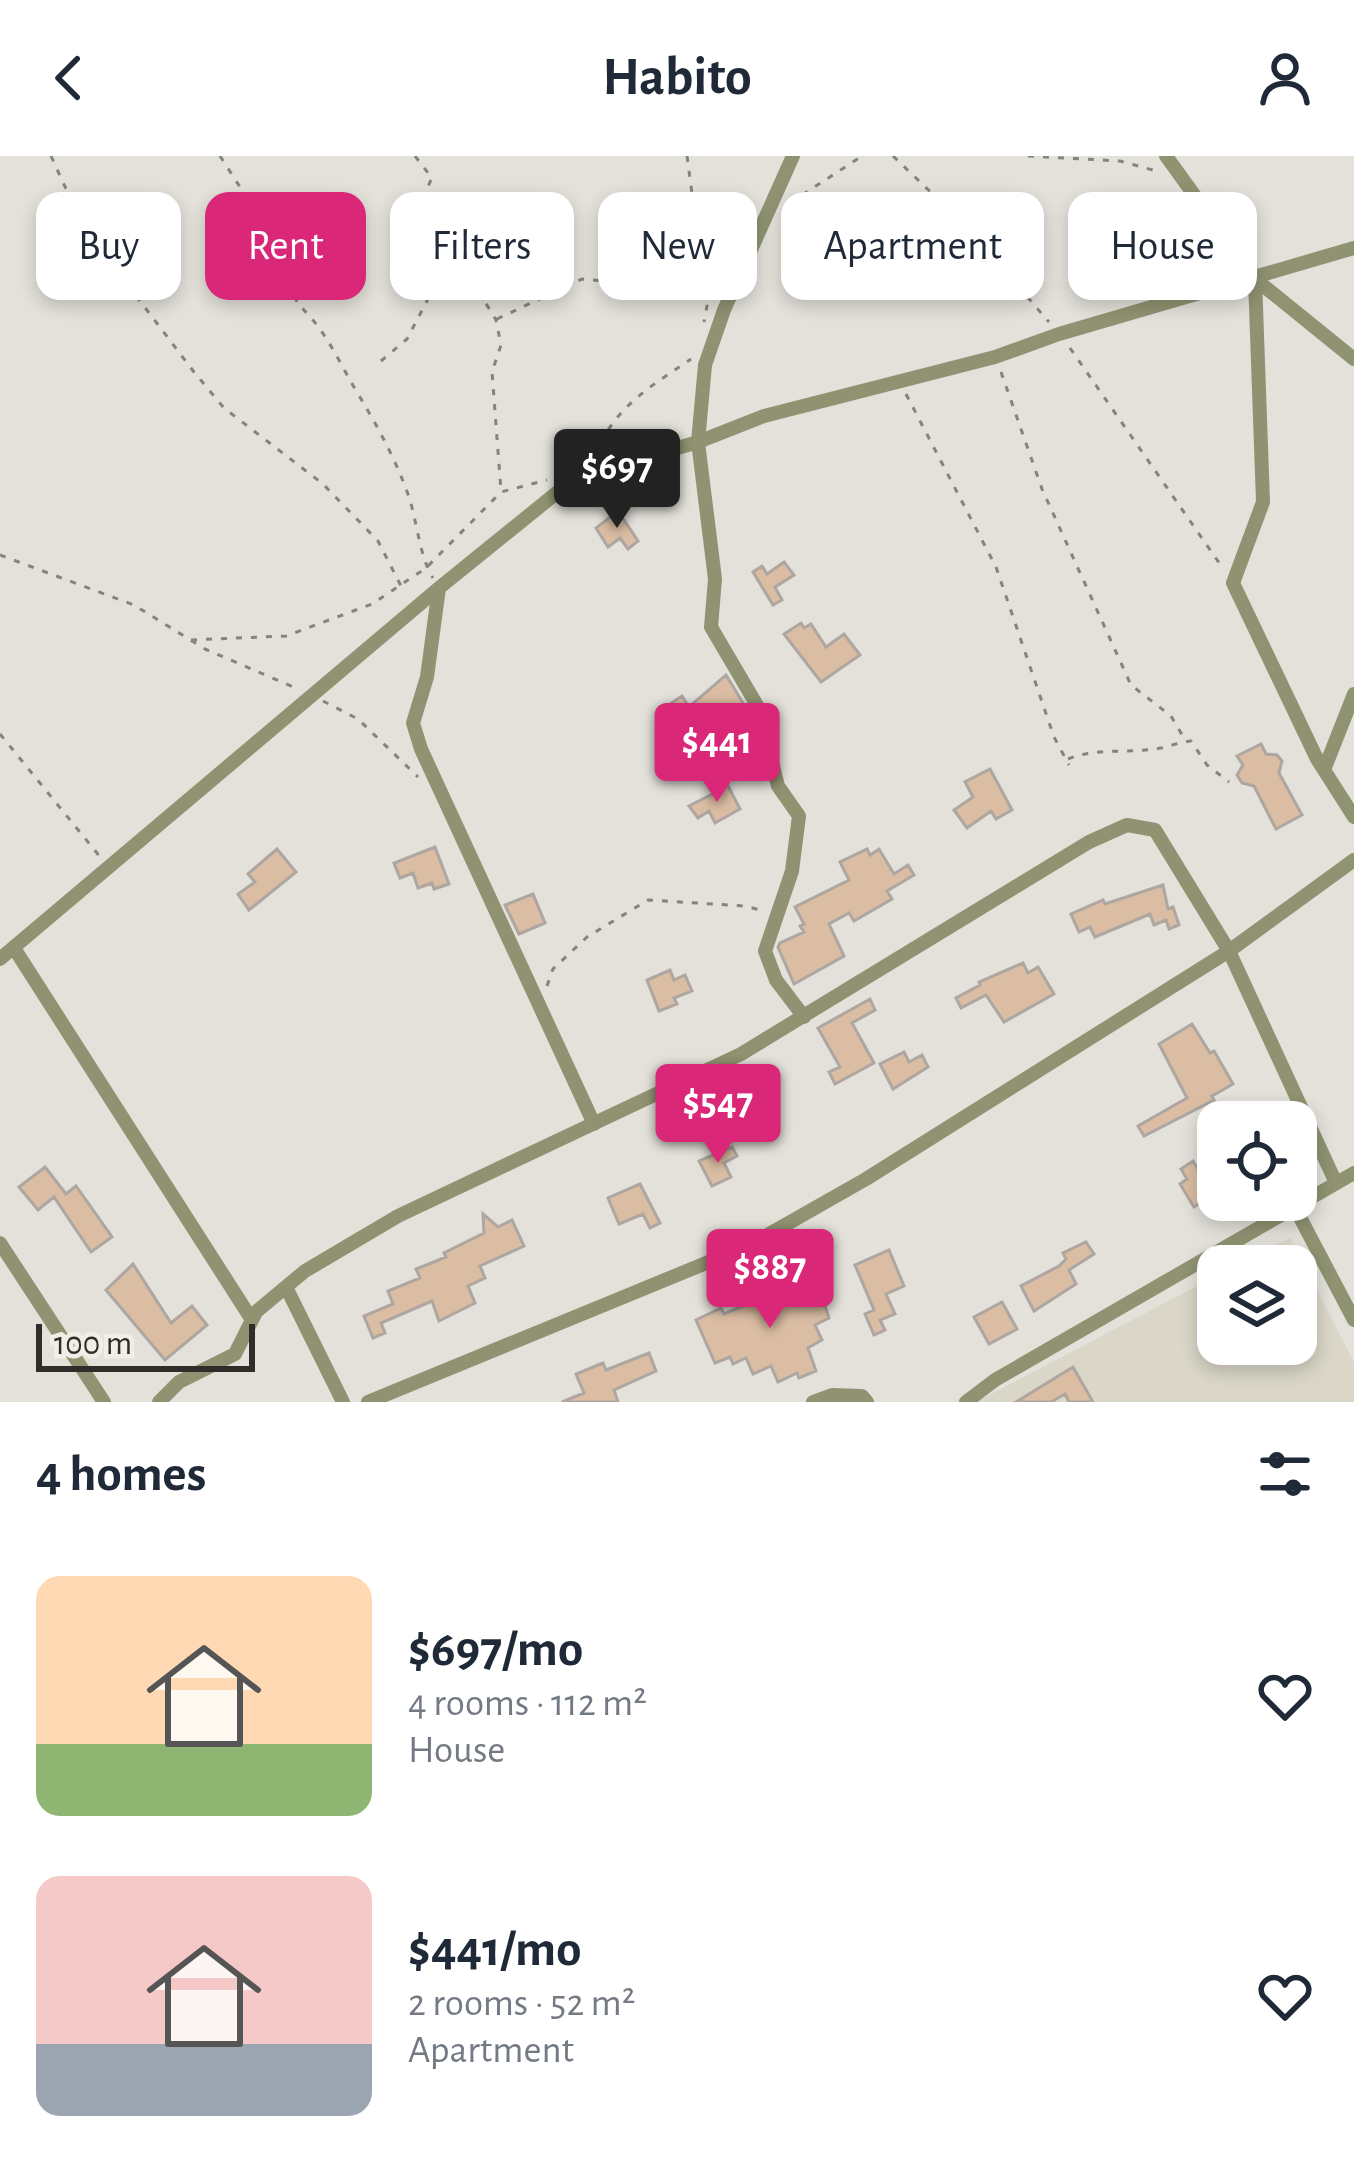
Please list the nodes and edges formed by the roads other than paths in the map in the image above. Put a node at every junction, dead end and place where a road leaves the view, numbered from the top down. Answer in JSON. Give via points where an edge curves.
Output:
{"nodes":[{"id":1,"x":793,"y":156,"type":"edge"},
{"id":2,"x":1166,"y":156,"type":"edge"},
{"id":3,"x":1193,"y":192,"type":"edge"},
{"id":4,"x":1354,"y":248,"type":"edge"},
{"id":5,"x":1257,"y":278,"type":"edge"},
{"id":6,"x":1257,"y":281,"type":"edge"},
{"id":7,"x":1180,"y":300,"type":"edge"},
{"id":8,"x":1256,"y":300,"type":"edge"},
{"id":9,"x":1354,"y":359,"type":"edge"},
{"id":10,"x":698,"y":442,"type":"junction"},
{"id":11,"x":439,"y":588,"type":"junction"},
{"id":12,"x":1354,"y":694,"type":"edge"},
{"id":13,"x":1324,"y":770,"type":"junction"},
{"id":14,"x":1354,"y":817,"type":"edge"},
{"id":15,"x":1354,"y":860,"type":"edge"},
{"id":16,"x":14,"y":948,"type":"junction"},
{"id":17,"x":1229,"y":951,"type":"junction"},
{"id":18,"x":0,"y":959,"type":"edge"},
{"id":19,"x":804,"y":1017,"type":"junction"},
{"id":20,"x":594,"y":1124,"type":"junction"},
{"id":21,"x":1354,"y":1173,"type":"edge"},
{"id":22,"x":1336,"y":1183,"type":"junction"},
{"id":23,"x":1317,"y":1193,"type":"edge"},
{"id":24,"x":1268,"y":1221,"type":"edge"},
{"id":25,"x":1302,"y":1221,"type":"edge"},
{"id":26,"x":0,"y":1243,"type":"edge"},
{"id":27,"x":286,"y":1287,"type":"junction"},
{"id":28,"x":1354,"y":1320,"type":"edge"},
{"id":29,"x":252,"y":1321,"type":"junction"},
{"id":30,"x":104,"y":1402,"type":"edge"},
{"id":31,"x":159,"y":1402,"type":"edge"},
{"id":32,"x":343,"y":1402,"type":"edge"},
{"id":33,"x":368,"y":1402,"type":"edge"},
{"id":34,"x":813,"y":1402,"type":"edge"},
{"id":35,"x":867,"y":1402,"type":"edge"},
{"id":36,"x":966,"y":1402,"type":"edge"}],
"edges":[{"from":1,"to":10,"type":"street","via":[[705,365]]},
{"from":2,"to":3,"type":"street"},
{"from":4,"to":5,"type":"street"},
{"from":6,"to":9,"type":"street"},
{"from":7,"to":10,"type":"street","via":[[764,416]]},
{"from":8,"to":13,"type":"street","via":[[1263,502],[1234,583]]},
{"from":10,"to":11,"type":"street","via":[[575,478]]},
{"from":10,"to":19,"type":"street","via":[[715,579],[711,627],[758,707],[778,786],[799,817],[765,951]]},
{"from":11,"to":16,"type":"street"},
{"from":11,"to":20,"type":"street","via":[[413,723]]},
{"from":12,"to":13,"type":"street"},
{"from":13,"to":14,"type":"street"},
{"from":15,"to":17,"type":"street"},
{"from":16,"to":18,"type":"street"},
{"from":16,"to":29,"type":"street"},
{"from":17,"to":19,"type":"street","via":[[1154,830],[1127,825]]},
{"from":17,"to":22,"type":"street"},
{"from":17,"to":33,"type":"street","via":[[750,1245]]},
{"from":19,"to":20,"type":"street"},
{"from":20,"to":27,"type":"street","via":[[398,1216]]},
{"from":21,"to":22,"type":"street"},
{"from":22,"to":23,"type":"street"},
{"from":24,"to":36,"type":"street"},
{"from":25,"to":28,"type":"street"},
{"from":26,"to":30,"type":"street"},
{"from":27,"to":29,"type":"street"},
{"from":27,"to":32,"type":"street"},
{"from":29,"to":31,"type":"street","via":[[236,1354],[178,1382]]},
{"from":34,"to":35,"type":"street","via":[[832,1395]]}]}
